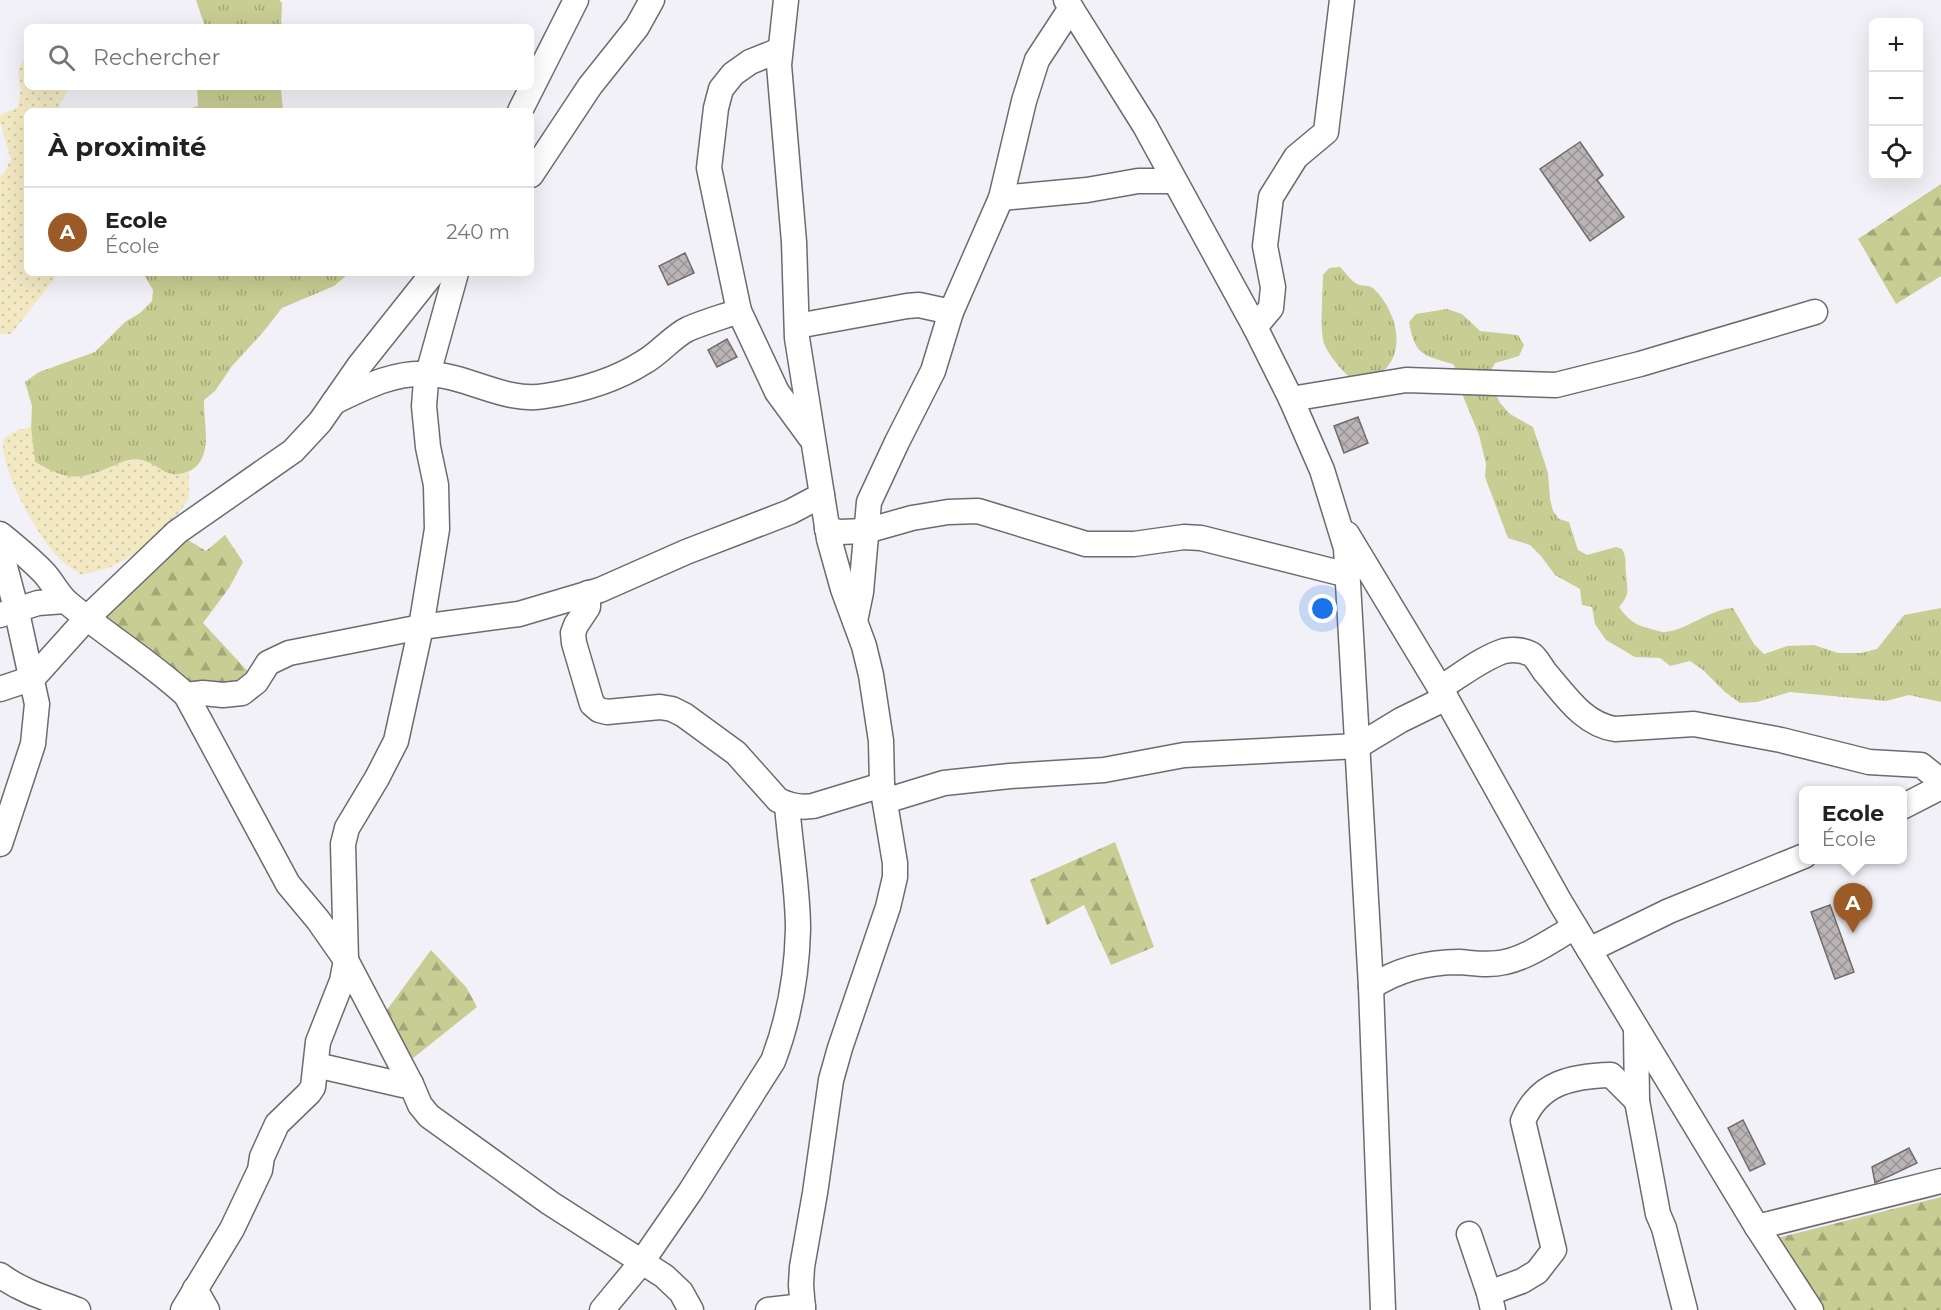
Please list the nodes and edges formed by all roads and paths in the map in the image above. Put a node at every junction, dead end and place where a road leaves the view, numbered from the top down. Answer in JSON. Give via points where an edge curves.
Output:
{"nodes":[{"id":1,"x":576,"y":0,"type":"edge"},
{"id":2,"x":652,"y":0,"type":"edge"},
{"id":3,"x":786,"y":0,"type":"edge"},
{"id":4,"x":1342,"y":0,"type":"edge"},
{"id":5,"x":1069,"y":4,"type":"edge"},
{"id":6,"x":780,"y":50,"type":"junction"},
{"id":7,"x":534,"y":83,"type":"edge"},
{"id":8,"x":531,"y":90,"type":"edge"},
{"id":9,"x":522,"y":108,"type":"edge"},
{"id":10,"x":534,"y":170,"type":"edge"},
{"id":11,"x":1174,"y":181,"type":"junction"},
{"id":12,"x":1001,"y":198,"type":"junction"},
{"id":13,"x":431,"y":276,"type":"edge"},
{"id":14,"x":455,"y":276,"type":"edge"},
{"id":15,"x":740,"y":311,"type":"junction"},
{"id":16,"x":951,"y":312,"type":"junction"},
{"id":17,"x":1815,"y":312,"type":"dead end"},
{"id":18,"x":797,"y":326,"type":"junction"},
{"id":19,"x":1255,"y":327,"type":"junction"},
{"id":20,"x":427,"y":373,"type":"junction"},
{"id":21,"x":1291,"y":399,"type":"junction"},
{"id":22,"x":334,"y":402,"type":"junction"},
{"id":23,"x":813,"y":442,"type":"junction"},
{"id":24,"x":822,"y":495,"type":"junction"},
{"id":25,"x":1338,"y":519,"type":"junction"},
{"id":26,"x":827,"y":529,"type":"junction"},
{"id":27,"x":866,"y":531,"type":"junction"},
{"id":28,"x":0,"y":534,"type":"edge"},
{"id":29,"x":0,"y":548,"type":"edge"},
{"id":30,"x":1348,"y":575,"type":"junction"},
{"id":31,"x":588,"y":593,"type":"junction"},
{"id":32,"x":65,"y":601,"type":"junction"},
{"id":33,"x":8,"y":611,"type":"edge"},
{"id":34,"x":87,"y":618,"type":"junction"},
{"id":35,"x":855,"y":621,"type":"junction"},
{"id":36,"x":421,"y":627,"type":"junction"},
{"id":37,"x":33,"y":678,"type":"junction"},
{"id":38,"x":0,"y":689,"type":"edge"},
{"id":39,"x":1443,"y":693,"type":"junction"},
{"id":40,"x":186,"y":695,"type":"junction"},
{"id":41,"x":1358,"y":746,"type":"junction"},
{"id":42,"x":1941,"y":781,"type":"edge"},
{"id":43,"x":1941,"y":787,"type":"edge"},
{"id":44,"x":884,"y":793,"type":"junction"},
{"id":45,"x":787,"y":804,"type":"junction"},
{"id":46,"x":1907,"y":804,"type":"edge"},
{"id":47,"x":0,"y":844,"type":"edge"},
{"id":48,"x":1799,"y":858,"type":"edge"},
{"id":49,"x":1575,"y":927,"type":"junction"},
{"id":50,"x":1589,"y":950,"type":"junction"},
{"id":51,"x":346,"y":960,"type":"junction"},
{"id":52,"x":1371,"y":987,"type":"junction"},
{"id":53,"x":1636,"y":1029,"type":"junction"},
{"id":54,"x":316,"y":1065,"type":"junction"},
{"id":55,"x":411,"y":1084,"type":"junction"},
{"id":56,"x":1637,"y":1101,"type":"junction"},
{"id":57,"x":1941,"y":1181,"type":"edge"},
{"id":58,"x":1757,"y":1227,"type":"junction"},
{"id":59,"x":1469,"y":1234,"type":"dead end"},
{"id":60,"x":641,"y":1263,"type":"junction"},
{"id":61,"x":0,"y":1275,"type":"edge"},
{"id":62,"x":195,"y":1289,"type":"junction"},
{"id":63,"x":1491,"y":1301,"type":"edge"},
{"id":64,"x":803,"y":1308,"type":"edge"},
{"id":65,"x":78,"y":1310,"type":"edge"},
{"id":66,"x":183,"y":1310,"type":"edge"},
{"id":67,"x":207,"y":1310,"type":"edge"},
{"id":68,"x":602,"y":1310,"type":"edge"},
{"id":69,"x":691,"y":1310,"type":"edge"},
{"id":70,"x":768,"y":1310,"type":"edge"},
{"id":71,"x":1383,"y":1310,"type":"edge"},
{"id":72,"x":1685,"y":1310,"type":"edge"},
{"id":73,"x":1811,"y":1310,"type":"edge"}],
"edges":[{"from":1,"to":7,"type":"street"},
{"from":2,"to":10,"type":"street","via":[[637,27],[590,86]]},
{"from":3,"to":6,"type":"street"},
{"from":4,"to":19,"type":"street","via":[[1326,132],[1296,157],[1272,197],[1265,246],[1273,287],[1271,308]]},
{"from":5,"to":11,"type":"street","via":[[1145,126]]},
{"from":5,"to":12,"type":"street","via":[[1030,78]]},
{"from":6,"to":15,"type":"street","via":[[733,74],[721,89],[716,108],[710,168]]},
{"from":6,"to":18,"type":"street"},
{"from":8,"to":9,"type":"street"},
{"from":11,"to":12,"type":"street"},
{"from":11,"to":19,"type":"street"},
{"from":12,"to":16,"type":"street"},
{"from":13,"to":22,"type":"street"},
{"from":14,"to":20,"type":"street"},
{"from":15,"to":20,"type":"street","via":[[686,330],[653,357],[615,378],[546,396],[510,395]]},
{"from":15,"to":23,"type":"street","via":[[777,392]]},
{"from":16,"to":18,"type":"street","via":[[907,306]]},
{"from":16,"to":27,"type":"street","via":[[933,371],[869,502]]},
{"from":17,"to":21,"type":"street","via":[[1556,385],[1406,380]]},
{"from":18,"to":23,"type":"street"},
{"from":19,"to":21,"type":"street"},
{"from":20,"to":22,"type":"street","via":[[374,383]]},
{"from":20,"to":36,"type":"street","via":[[424,406],[436,485],[437,528]]},
{"from":21,"to":25,"type":"street"},
{"from":22,"to":34,"type":"street","via":[[293,451],[177,532]]},
{"from":23,"to":24,"type":"street"},
{"from":24,"to":26,"type":"street"},
{"from":24,"to":31,"type":"street","via":[[790,512]]},
{"from":25,"to":30,"type":"street"},
{"from":25,"to":39,"type":"street"},
{"from":26,"to":27,"type":"street"},
{"from":26,"to":35,"type":"street"},
{"from":27,"to":30,"type":"street","via":[[912,518],[978,511],[1086,544],[1200,538]]},
{"from":27,"to":35,"type":"street"},
{"from":28,"to":32,"type":"street","via":[[46,575]]},
{"from":29,"to":33,"type":"street"},
{"from":30,"to":41,"type":"street"},
{"from":31,"to":36,"type":"street","via":[[519,614]]},
{"from":31,"to":45,"type":"street","via":[[588,607],[573,633],[592,704],[607,712],[660,707],[684,715],[736,753],[778,800]]},
{"from":32,"to":33,"type":"street"},
{"from":32,"to":34,"type":"street"},
{"from":33,"to":37,"type":"street"},
{"from":34,"to":37,"type":"street"},
{"from":34,"to":40,"type":"street"},
{"from":35,"to":44,"type":"street","via":[[871,675]]},
{"from":36,"to":40,"type":"street","via":[[289,653],[268,663],[256,682],[242,693]]},
{"from":36,"to":51,"type":"street","via":[[396,741],[347,828],[343,844]]},
{"from":37,"to":38,"type":"street"},
{"from":37,"to":47,"type":"street","via":[[38,704],[33,744]]},
{"from":39,"to":41,"type":"street"},
{"from":39,"to":42,"type":"street","via":[[1488,658],[1518,650],[1533,655],[1578,710],[1602,727],[1694,724],[1869,762],[1921,765]]},
{"from":39,"to":49,"type":"street"},
{"from":40,"to":51,"type":"street","via":[[288,884]]},
{"from":41,"to":44,"type":"street","via":[[1184,755],[1104,770],[1010,776]]},
{"from":41,"to":52,"type":"street"},
{"from":43,"to":46,"type":"street"},
{"from":44,"to":45,"type":"street","via":[[813,806]]},
{"from":44,"to":64,"type":"street","via":[[895,877],[831,1080],[802,1267]]},
{"from":45,"to":60,"type":"street","via":[[798,928],[793,988],[780,1043],[773,1061]]},
{"from":48,"to":50,"type":"street","via":[[1669,911]]},
{"from":49,"to":50,"type":"street"},
{"from":49,"to":52,"type":"street","via":[[1516,960],[1488,965],[1426,965],[1390,975]]},
{"from":50,"to":53,"type":"street"},
{"from":51,"to":54,"type":"street","via":[[342,981],[318,1042]]},
{"from":51,"to":55,"type":"street"},
{"from":52,"to":71,"type":"street"},
{"from":53,"to":56,"type":"street"},
{"from":53,"to":58,"type":"street"},
{"from":54,"to":55,"type":"street"},
{"from":54,"to":62,"type":"street","via":[[313,1087],[277,1124],[232,1229]]},
{"from":55,"to":60,"type":"street","via":[[429,1116],[452,1134]]},
{"from":56,"to":63,"type":"street","via":[[1611,1075],[1581,1075],[1551,1087],[1529,1106],[1523,1121],[1554,1250],[1537,1272]]},
{"from":56,"to":72,"type":"street","via":[[1658,1214]]},
{"from":57,"to":58,"type":"street"},
{"from":58,"to":73,"type":"street"},
{"from":59,"to":63,"type":"street"},
{"from":60,"to":68,"type":"street"},
{"from":60,"to":69,"type":"street","via":[[664,1276],[681,1292]]},
{"from":61,"to":65,"type":"street","via":[[21,1288]]},
{"from":62,"to":66,"type":"street"},
{"from":62,"to":67,"type":"street"},
{"from":64,"to":70,"type":"street"}]}
